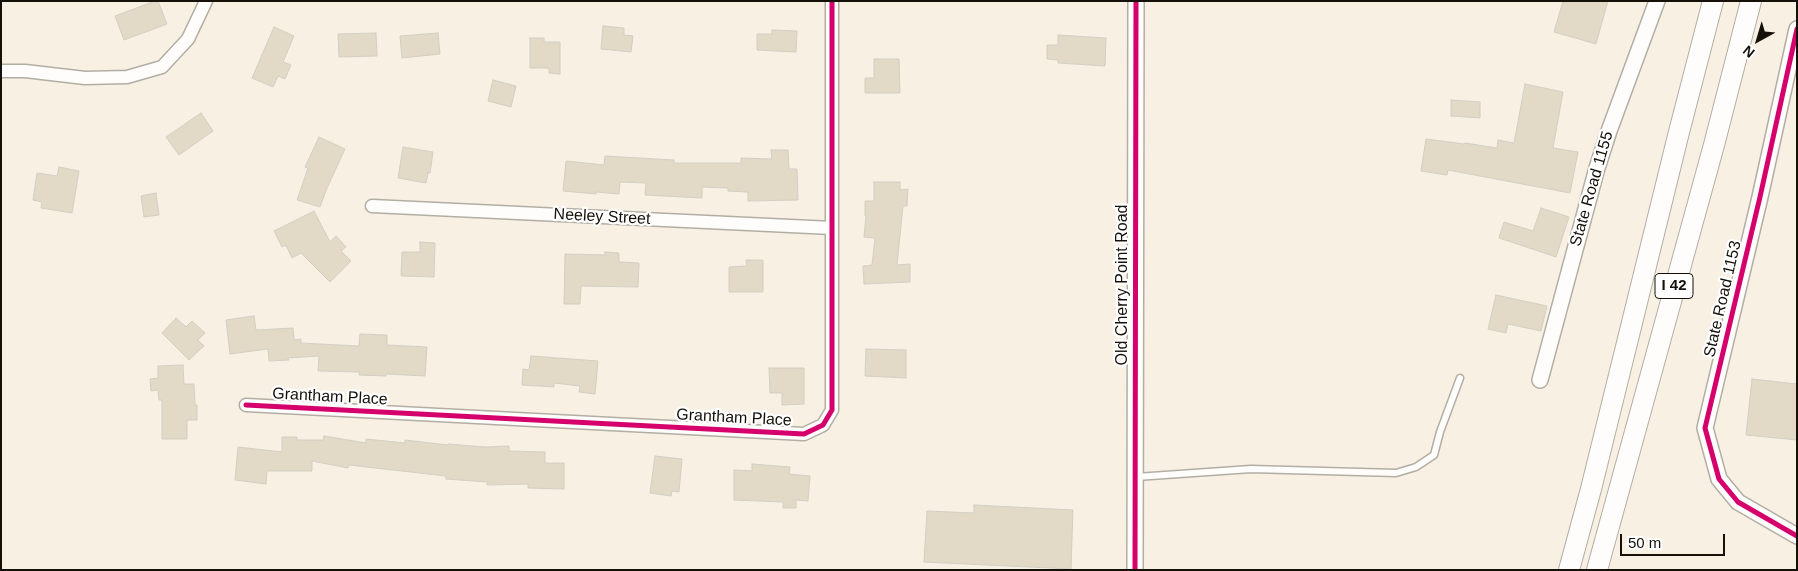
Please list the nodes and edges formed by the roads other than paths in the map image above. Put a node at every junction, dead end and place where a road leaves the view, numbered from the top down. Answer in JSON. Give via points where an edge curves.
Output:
{"nodes":[{"id":1,"x":206,"y":1,"type":"edge"},
{"id":2,"x":832,"y":1,"type":"edge"},
{"id":3,"x":1136,"y":1,"type":"edge"},
{"id":4,"x":1657,"y":1,"type":"edge"},
{"id":5,"x":1713,"y":1,"type":"edge"},
{"id":6,"x":1751,"y":1,"type":"edge"},
{"id":7,"x":1797,"y":29,"type":"edge"},
{"id":8,"x":1,"y":71,"type":"edge"},
{"id":9,"x":372,"y":206,"type":"dead end"},
{"id":10,"x":832,"y":228,"type":"junction"},
{"id":11,"x":1460,"y":378,"type":"dead end"},
{"id":12,"x":1540,"y":380,"type":"dead end"},
{"id":13,"x":246,"y":405,"type":"dead end"},
{"id":14,"x":1136,"y":477,"type":"junction"},
{"id":15,"x":1797,"y":536,"type":"edge"},
{"id":16,"x":1135,"y":570,"type":"edge"},
{"id":17,"x":1569,"y":570,"type":"edge"},
{"id":18,"x":1597,"y":570,"type":"edge"}],
"edges":[{"from":1,"to":8,"type":"street","via":[[188,39],[162,67],[127,77],[85,78]]},
{"from":2,"to":10,"type":"street","name":"Grantham Place"},
{"from":3,"to":14,"type":"street","name":"Old Cherry Point Road"},
{"from":4,"to":12,"type":"street","name":"State Road 1155","via":[[1596,168]]},
{"from":5,"to":17,"type":"highway"},
{"from":6,"to":18,"type":"highway","number":"I 42"},
{"from":7,"to":15,"type":"street","name":"State Road 1153","via":[[1705,428],[1719,478],[1738,502]]},
{"from":9,"to":10,"type":"street","name":"Neeley Street"},
{"from":10,"to":13,"type":"street","name":"Grantham Place","via":[[832,410],[823,425],[804,434]]},
{"from":11,"to":14,"type":"lane","via":[[1434,455],[1416,467],[1396,473],[1251,469]]},
{"from":14,"to":16,"type":"street","name":"Old Cherry Point Road"}]}
